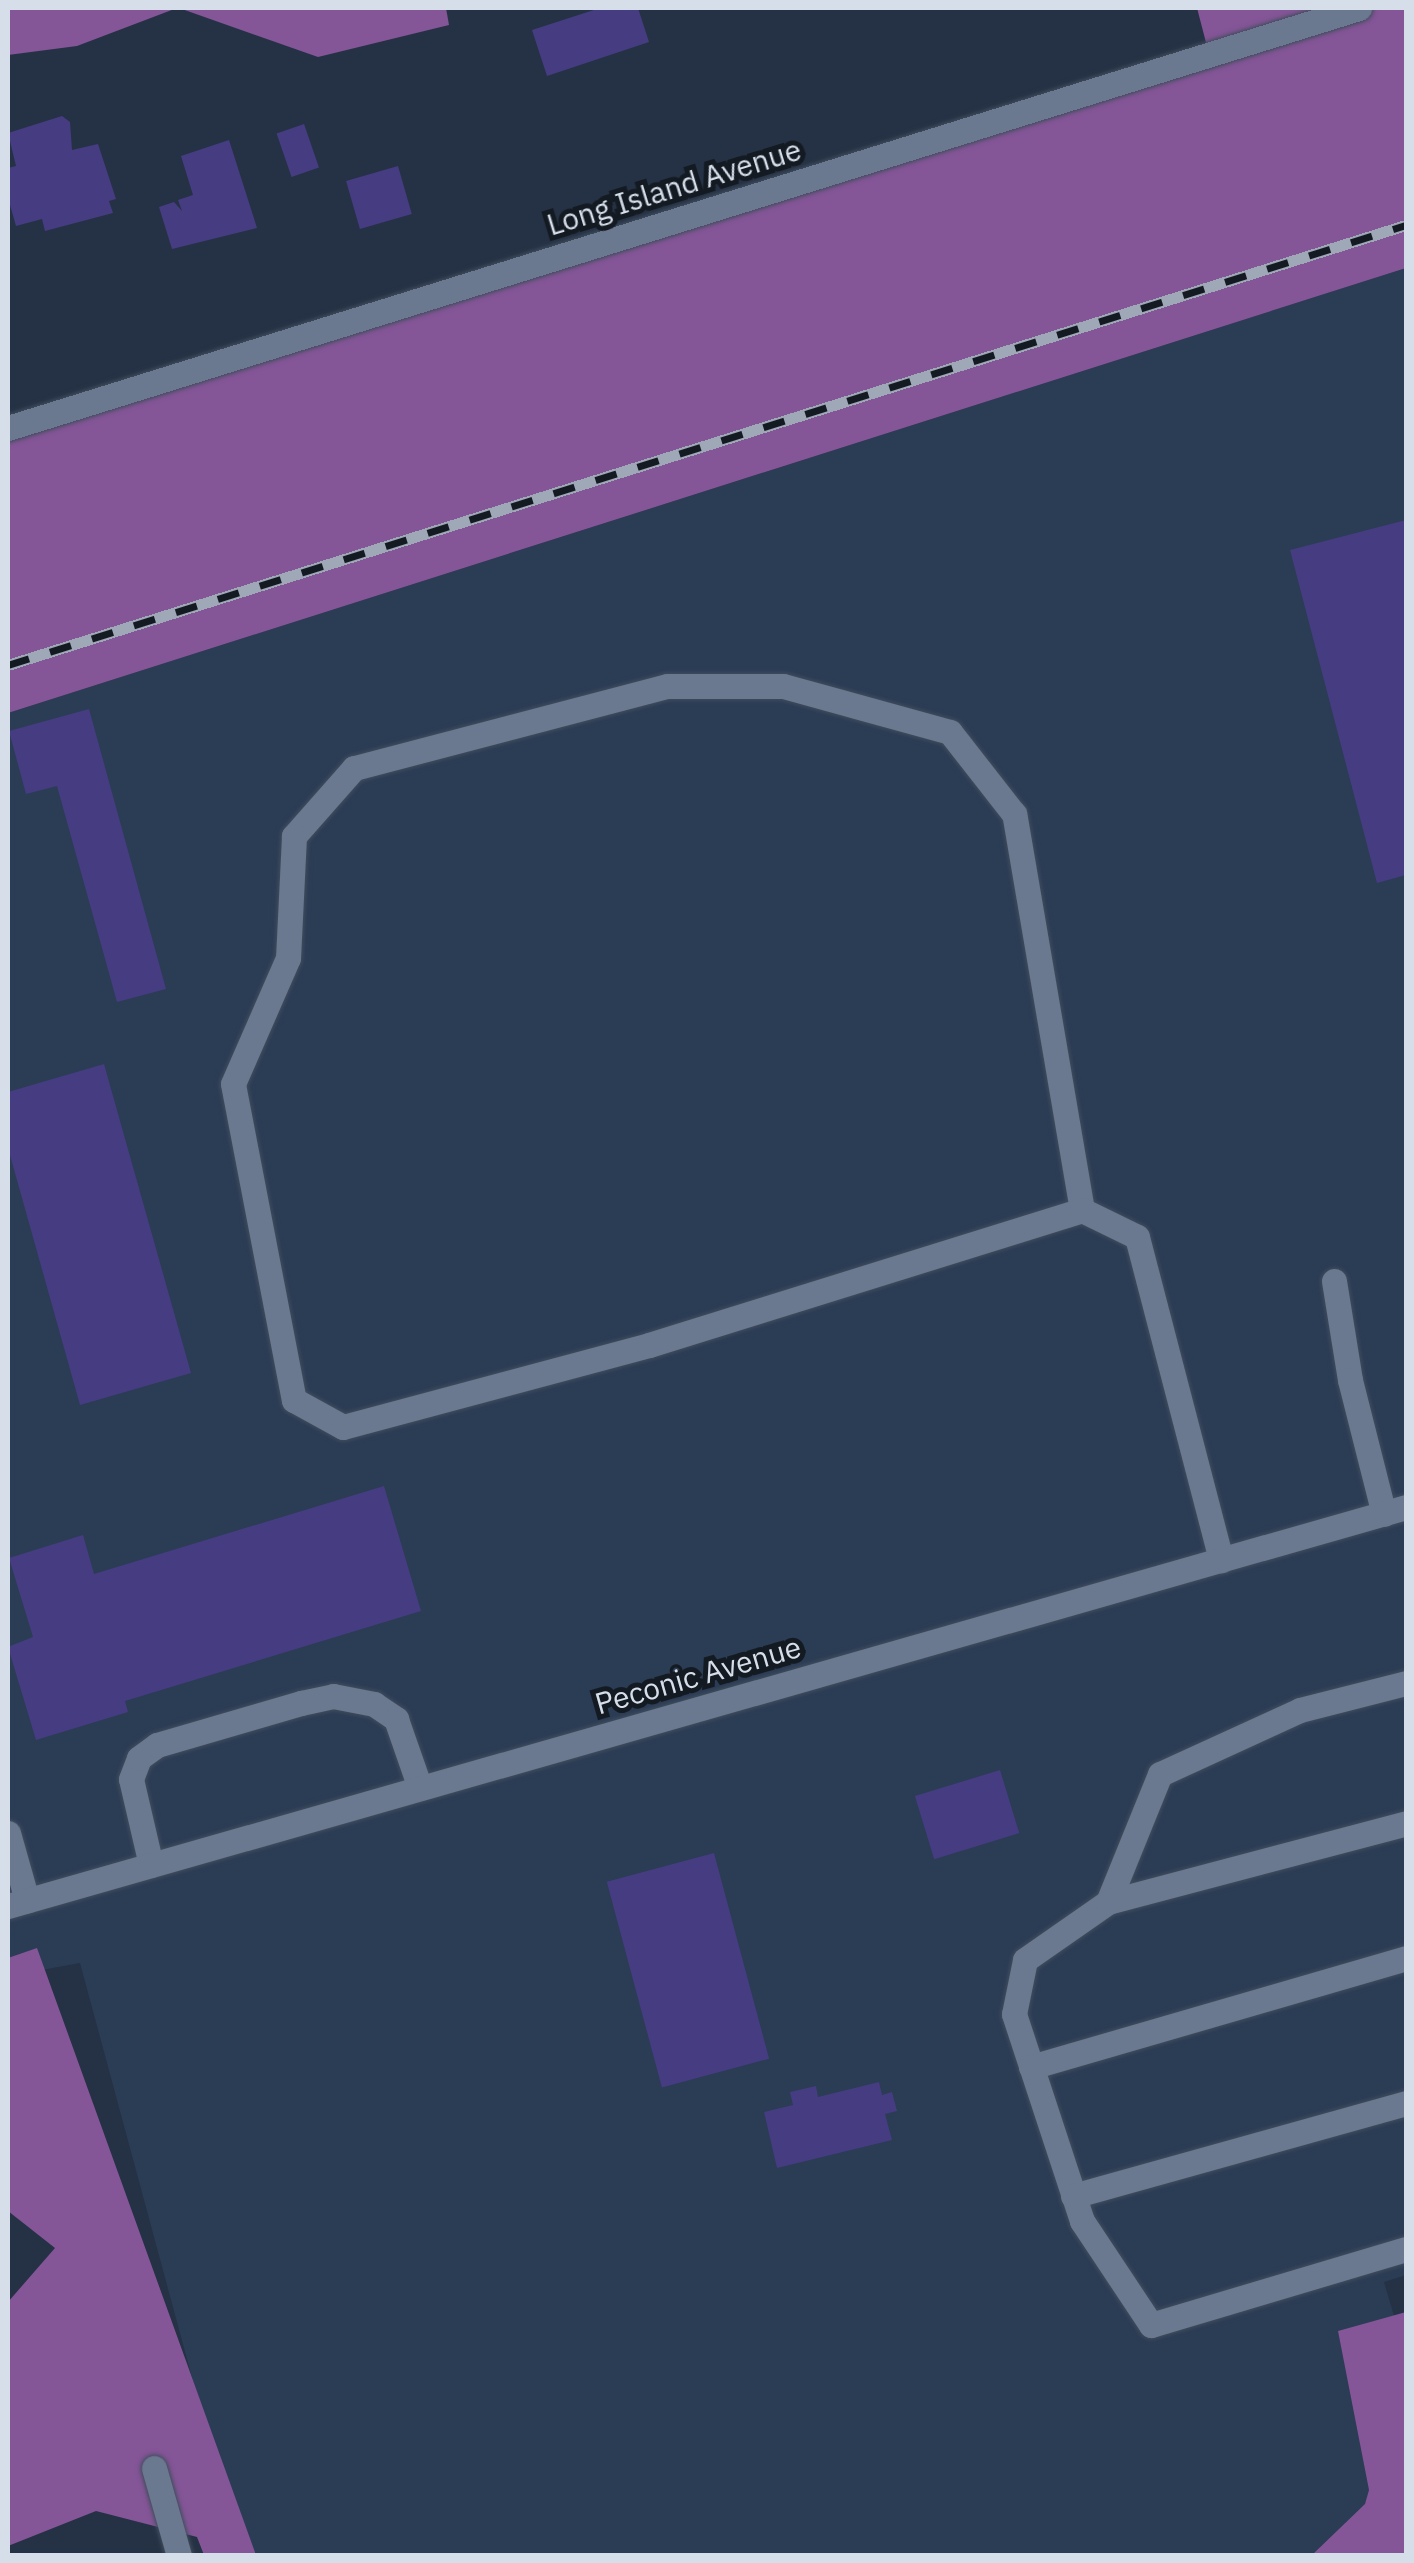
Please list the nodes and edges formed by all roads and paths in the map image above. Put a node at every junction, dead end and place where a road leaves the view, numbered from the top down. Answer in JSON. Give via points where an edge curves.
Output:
{"nodes":[{"id":1,"x":1358,"y":8,"type":"edge"},
{"id":2,"x":8,"y":428,"type":"edge"},
{"id":3,"x":1082,"y":1210,"type":"junction"},
{"id":4,"x":1334,"y":1281,"type":"dead end"},
{"id":5,"x":1395,"y":1510,"type":"edge"},
{"id":6,"x":1221,"y":1560,"type":"junction"},
{"id":7,"x":1406,"y":1683,"type":"edge"},
{"id":8,"x":420,"y":1788,"type":"junction"},
{"id":9,"x":1406,"y":1823,"type":"edge"},
{"id":10,"x":8,"y":1833,"type":"edge"},
{"id":11,"x":151,"y":1865,"type":"junction"},
{"id":12,"x":1108,"y":1902,"type":"junction"},
{"id":13,"x":17,"y":1903,"type":"edge"},
{"id":14,"x":1406,"y":1958,"type":"edge"},
{"id":15,"x":1031,"y":2067,"type":"junction"},
{"id":16,"x":1406,"y":2103,"type":"edge"},
{"id":17,"x":1073,"y":2196,"type":"junction"},
{"id":18,"x":1406,"y":2250,"type":"edge"},
{"id":19,"x":154,"y":2468,"type":"dead end"},
{"id":20,"x":179,"y":2556,"type":"edge"}],
"edges":[{"from":1,"to":2,"type":"street","name":"Long Island Avenue"},
{"from":3,"to":3,"type":"street","via":[[650,1345],[342,1427],[294,1400],[233,1084],[288,958],[294,836],[354,768],[667,686],[783,686],[950,732],[1014,814]]},
{"from":3,"to":6,"type":"street","via":[[1137,1237]]},
{"from":4,"to":5,"type":"street","via":[[1350,1380]]},
{"from":5,"to":6,"type":"street","name":"Peconic Avenue"},
{"from":6,"to":8,"type":"street","name":"Peconic Avenue"},
{"from":7,"to":12,"type":"street","via":[[1300,1710],[1160,1774]]},
{"from":8,"to":11,"type":"street","name":"Peconic Avenue"},
{"from":8,"to":11,"type":"street","via":[[396,1719],[374,1704],[332,1696],[301,1703],[157,1745],[140,1758],[131,1780]]},
{"from":9,"to":12,"type":"street"},
{"from":10,"to":13,"type":"street"},
{"from":11,"to":13,"type":"street","name":"Peconic Avenue"},
{"from":12,"to":15,"type":"street","via":[[1025,1960],[1014,2014]]},
{"from":14,"to":15,"type":"street"},
{"from":15,"to":17,"type":"street"},
{"from":16,"to":17,"type":"street"},
{"from":17,"to":18,"type":"street","via":[[1082,2221],[1151,2325]]},
{"from":19,"to":20,"type":"street"}]}
